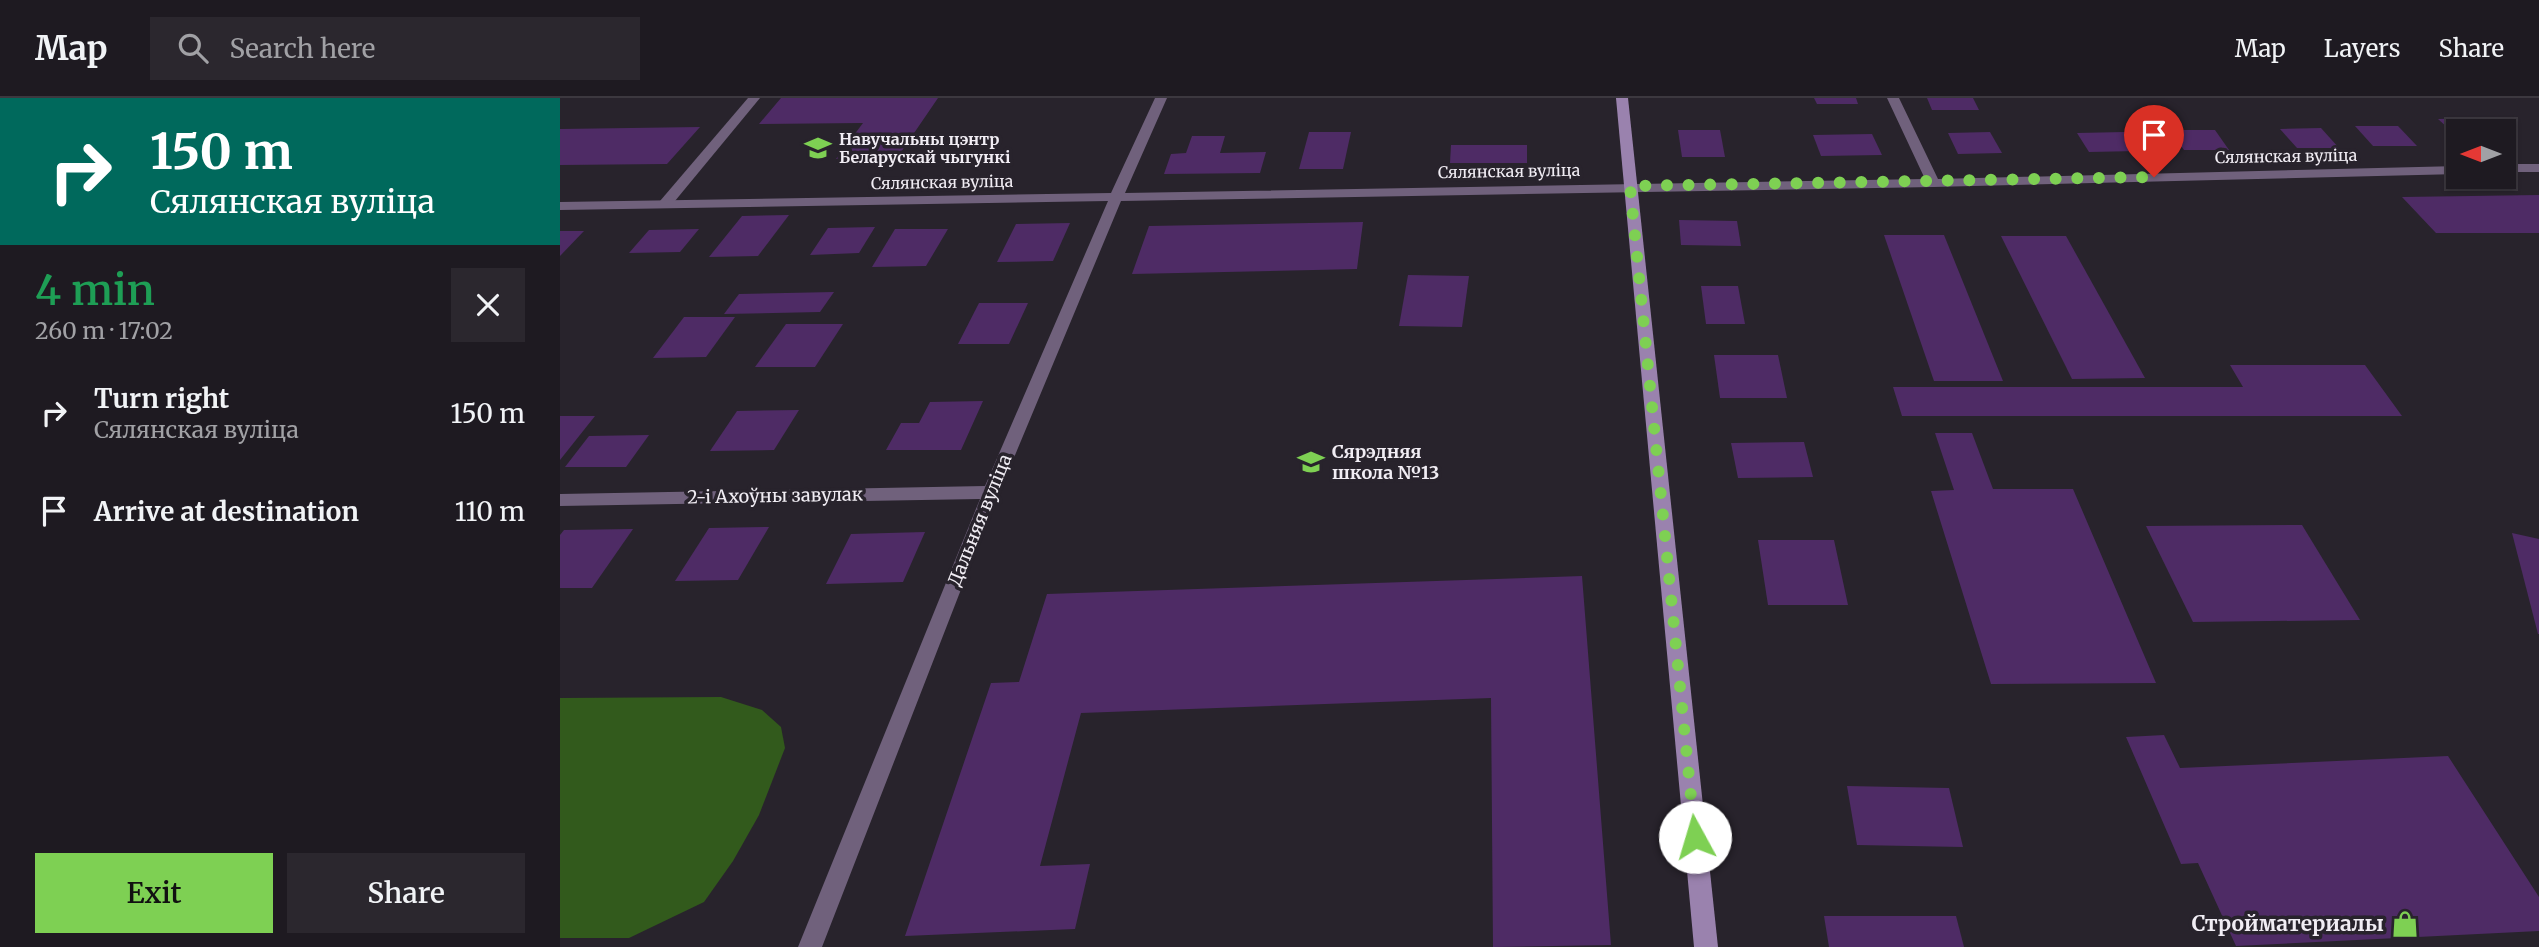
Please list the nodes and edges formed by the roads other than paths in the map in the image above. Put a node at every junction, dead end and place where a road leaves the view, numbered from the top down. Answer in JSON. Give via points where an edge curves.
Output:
{"nodes":[{"id":1,"x":754,"y":98,"type":"edge"},
{"id":2,"x":1161,"y":98,"type":"edge"},
{"id":3,"x":1622,"y":98,"type":"edge"},
{"id":4,"x":1893,"y":98,"type":"edge"},
{"id":5,"x":2539,"y":168,"type":"edge"},
{"id":6,"x":2516,"y":169,"type":"edge"},
{"id":7,"x":2446,"y":170,"type":"edge"},
{"id":8,"x":1933,"y":183,"type":"junction"},
{"id":9,"x":1630,"y":186,"type":"junction"},
{"id":10,"x":1115,"y":197,"type":"junction"},
{"id":11,"x":665,"y":204,"type":"junction"},
{"id":12,"x":560,"y":206,"type":"edge"},
{"id":13,"x":991,"y":492,"type":"junction"},
{"id":14,"x":560,"y":500,"type":"edge"},
{"id":15,"x":810,"y":947,"type":"edge"},
{"id":16,"x":1706,"y":947,"type":"edge"}],
"edges":[{"from":1,"to":11,"type":"street"},
{"from":2,"to":10,"type":"street","name":"Дальняя вуліца"},
{"from":3,"to":9,"type":"main road"},
{"from":4,"to":8,"type":"street"},
{"from":5,"to":6,"type":"street"},
{"from":7,"to":8,"type":"street","name":"Сялянская вуліца"},
{"from":8,"to":9,"type":"street","name":"Сялянская вуліца"},
{"from":9,"to":10,"type":"street","name":"Сялянская вуліца"},
{"from":9,"to":16,"type":"main road"},
{"from":10,"to":11,"type":"street","name":"Сялянская вуліца"},
{"from":10,"to":13,"type":"street","name":"Дальняя вуліца"},
{"from":11,"to":12,"type":"street","name":"Сялянская вуліца"},
{"from":13,"to":14,"type":"street","name":"2-і Ахоўны завулак"},
{"from":13,"to":15,"type":"street","name":"Дальняя вуліца"}]}
